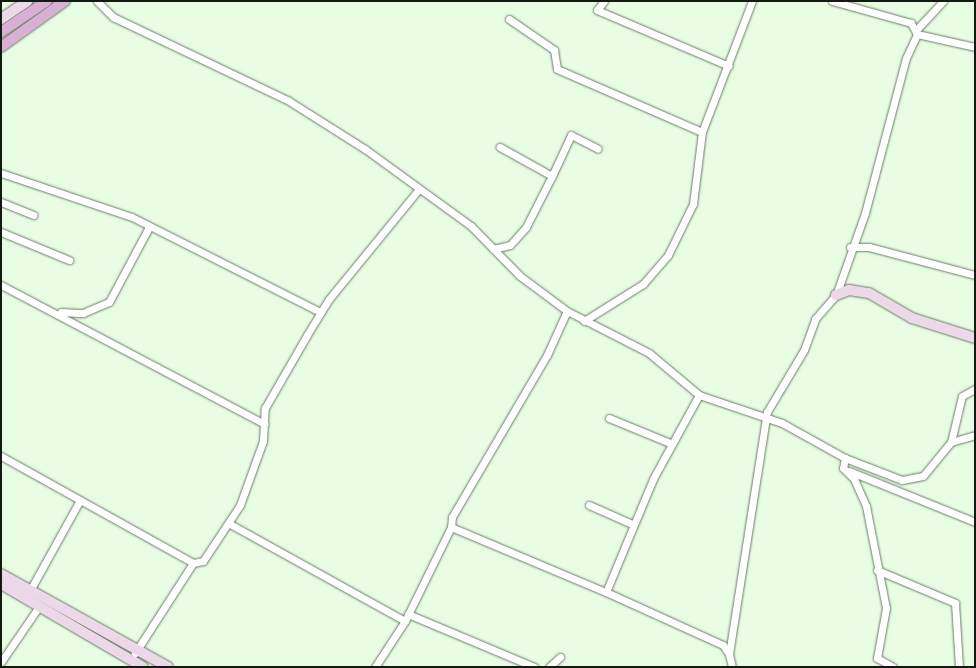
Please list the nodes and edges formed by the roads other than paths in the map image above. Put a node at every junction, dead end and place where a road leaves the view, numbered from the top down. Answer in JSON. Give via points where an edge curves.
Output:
{"nodes":[{"id":1,"x":28,"y":1,"type":"edge"},
{"id":2,"x":47,"y":1,"type":"edge"},
{"id":3,"x":65,"y":1,"type":"edge"},
{"id":4,"x":97,"y":1,"type":"edge"},
{"id":5,"x":604,"y":1,"type":"edge"},
{"id":6,"x":752,"y":1,"type":"edge"},
{"id":7,"x":832,"y":1,"type":"edge"},
{"id":8,"x":943,"y":1,"type":"edge"},
{"id":9,"x":509,"y":18,"type":"dead end"},
{"id":10,"x":1,"y":19,"type":"edge"},
{"id":11,"x":918,"y":31,"type":"junction"},
{"id":12,"x":1,"y":32,"type":"edge"},
{"id":13,"x":1,"y":46,"type":"edge"},
{"id":14,"x":975,"y":47,"type":"edge"},
{"id":15,"x":729,"y":66,"type":"junction"},
{"id":16,"x":702,"y":132,"type":"junction"},
{"id":17,"x":500,"y":147,"type":"dead end"},
{"id":18,"x":598,"y":149,"type":"dead end"},
{"id":19,"x":1,"y":173,"type":"edge"},
{"id":20,"x":552,"y":176,"type":"junction"},
{"id":21,"x":419,"y":189,"type":"junction"},
{"id":22,"x":1,"y":202,"type":"edge"},
{"id":23,"x":34,"y":215,"type":"dead end"},
{"id":24,"x":149,"y":227,"type":"junction"},
{"id":25,"x":1,"y":232,"type":"edge"},
{"id":26,"x":850,"y":247,"type":"junction"},
{"id":27,"x":493,"y":249,"type":"junction"},
{"id":28,"x":70,"y":260,"type":"dead end"},
{"id":29,"x":975,"y":275,"type":"edge"},
{"id":30,"x":1,"y":285,"type":"edge"},
{"id":31,"x":836,"y":295,"type":"junction"},
{"id":32,"x":567,"y":311,"type":"junction"},
{"id":33,"x":58,"y":312,"type":"junction"},
{"id":34,"x":320,"y":312,"type":"junction"},
{"id":35,"x":584,"y":321,"type":"junction"},
{"id":36,"x":975,"y":338,"type":"edge"},
{"id":37,"x":975,"y":389,"type":"edge"},
{"id":38,"x":699,"y":396,"type":"junction"},
{"id":39,"x":609,"y":418,"type":"dead end"},
{"id":40,"x":767,"y":418,"type":"junction"},
{"id":41,"x":265,"y":424,"type":"junction"},
{"id":42,"x":975,"y":435,"type":"edge"},
{"id":43,"x":670,"y":442,"type":"junction"},
{"id":44,"x":951,"y":442,"type":"junction"},
{"id":45,"x":1,"y":456,"type":"edge"},
{"id":46,"x":845,"y":458,"type":"junction"},
{"id":47,"x":849,"y":471,"type":"junction"},
{"id":48,"x":80,"y":500,"type":"junction"},
{"id":49,"x":588,"y":505,"type":"dead end"},
{"id":50,"x":975,"y":522,"type":"edge"},
{"id":51,"x":230,"y":524,"type":"junction"},
{"id":52,"x":632,"y":524,"type":"junction"},
{"id":53,"x":451,"y":527,"type":"junction"},
{"id":54,"x":193,"y":563,"type":"junction"},
{"id":55,"x":877,"y":570,"type":"junction"},
{"id":56,"x":1,"y":574,"type":"edge"},
{"id":57,"x":1,"y":584,"type":"edge"},
{"id":58,"x":606,"y":592,"type":"junction"},
{"id":59,"x":27,"y":595,"type":"junction"},
{"id":60,"x":38,"y":608,"type":"junction"},
{"id":61,"x":406,"y":617,"type":"junction"},
{"id":62,"x":729,"y":654,"type":"junction"},
{"id":63,"x":132,"y":656,"type":"junction"},
{"id":64,"x":560,"y":657,"type":"dead end"},
{"id":65,"x":1,"y":662,"type":"edge"},
{"id":66,"x":156,"y":665,"type":"edge"},
{"id":67,"x":143,"y":667,"type":"edge"},
{"id":68,"x":168,"y":667,"type":"edge"},
{"id":69,"x":375,"y":667,"type":"edge"},
{"id":70,"x":534,"y":667,"type":"edge"},
{"id":71,"x":550,"y":667,"type":"edge"},
{"id":72,"x":732,"y":667,"type":"edge"},
{"id":73,"x":893,"y":667,"type":"edge"},
{"id":74,"x":959,"y":667,"type":"edge"}],
"edges":[{"from":1,"to":10,"type":"main road"},
{"from":2,"to":12,"type":"main road"},
{"from":3,"to":13,"type":"main road"},
{"from":4,"to":21,"type":"street","via":[[112,17],[289,101]]},
{"from":5,"to":15,"type":"street","via":[[597,10]]},
{"from":6,"to":15,"type":"street"},
{"from":7,"to":11,"type":"street"},
{"from":8,"to":11,"type":"street"},
{"from":9,"to":16,"type":"street","via":[[554,50],[557,70]]},
{"from":11,"to":14,"type":"street"},
{"from":11,"to":26,"type":"street","via":[[897,85],[865,213]]},
{"from":15,"to":16,"type":"street"},
{"from":16,"to":35,"type":"street","via":[[693,204],[668,255],[643,284]]},
{"from":17,"to":20,"type":"street"},
{"from":18,"to":20,"type":"street","via":[[571,134]]},
{"from":19,"to":24,"type":"street"},
{"from":20,"to":27,"type":"street","via":[[526,228],[510,246]]},
{"from":21,"to":27,"type":"street","via":[[471,226]]},
{"from":21,"to":34,"type":"street"},
{"from":22,"to":23,"type":"street"},
{"from":24,"to":33,"type":"street","via":[[109,302],[83,313]]},
{"from":24,"to":34,"type":"street"},
{"from":25,"to":28,"type":"street"},
{"from":26,"to":29,"type":"street","via":[[869,247]]},
{"from":26,"to":31,"type":"street"},
{"from":27,"to":32,"type":"street","via":[[520,276]]},
{"from":30,"to":33,"type":"street"},
{"from":31,"to":36,"type":"main road","via":[[849,290],[869,293],[912,318]]},
{"from":31,"to":40,"type":"street","via":[[815,319],[804,350],[776,394]]},
{"from":32,"to":35,"type":"street"},
{"from":32,"to":53,"type":"street","via":[[547,355],[452,518]]},
{"from":33,"to":41,"type":"street","via":[[110,345]]},
{"from":34,"to":41,"type":"street","via":[[265,408]]},
{"from":35,"to":38,"type":"street","via":[[648,353]]},
{"from":37,"to":44,"type":"street","via":[[962,396]]},
{"from":38,"to":40,"type":"street"},
{"from":38,"to":43,"type":"street"},
{"from":39,"to":43,"type":"street"},
{"from":40,"to":46,"type":"street"},
{"from":40,"to":62,"type":"street"},
{"from":41,"to":51,"type":"street","via":[[240,505]]},
{"from":42,"to":44,"type":"street"},
{"from":43,"to":52,"type":"street"},
{"from":44,"to":46,"type":"street","via":[[923,476],[913,479],[890,477]]},
{"from":45,"to":48,"type":"street"},
{"from":46,"to":47,"type":"street","via":[[843,468]]},
{"from":47,"to":50,"type":"street"},
{"from":47,"to":55,"type":"street","via":[[866,506]]},
{"from":48,"to":54,"type":"street"},
{"from":48,"to":59,"type":"street"},
{"from":49,"to":52,"type":"street"},
{"from":51,"to":54,"type":"street","via":[[203,562]]},
{"from":51,"to":61,"type":"street"},
{"from":52,"to":58,"type":"street"},
{"from":53,"to":58,"type":"street"},
{"from":53,"to":61,"type":"street"},
{"from":54,"to":63,"type":"street"},
{"from":55,"to":73,"type":"street","via":[[886,608],[877,658]]},
{"from":55,"to":74,"type":"street","via":[[955,603]]},
{"from":56,"to":59,"type":"main road"},
{"from":57,"to":59,"type":"main road"},
{"from":58,"to":62,"type":"street","via":[[723,645]]},
{"from":59,"to":60,"type":"main road"},
{"from":59,"to":63,"type":"main road"},
{"from":60,"to":63,"type":"main road"},
{"from":60,"to":65,"type":"street"},
{"from":61,"to":69,"type":"street"},
{"from":61,"to":70,"type":"street"},
{"from":62,"to":72,"type":"street"},
{"from":63,"to":66,"type":"main road"},
{"from":63,"to":67,"type":"main road"},
{"from":64,"to":71,"type":"street"},
{"from":66,"to":68,"type":"main road"}]}
